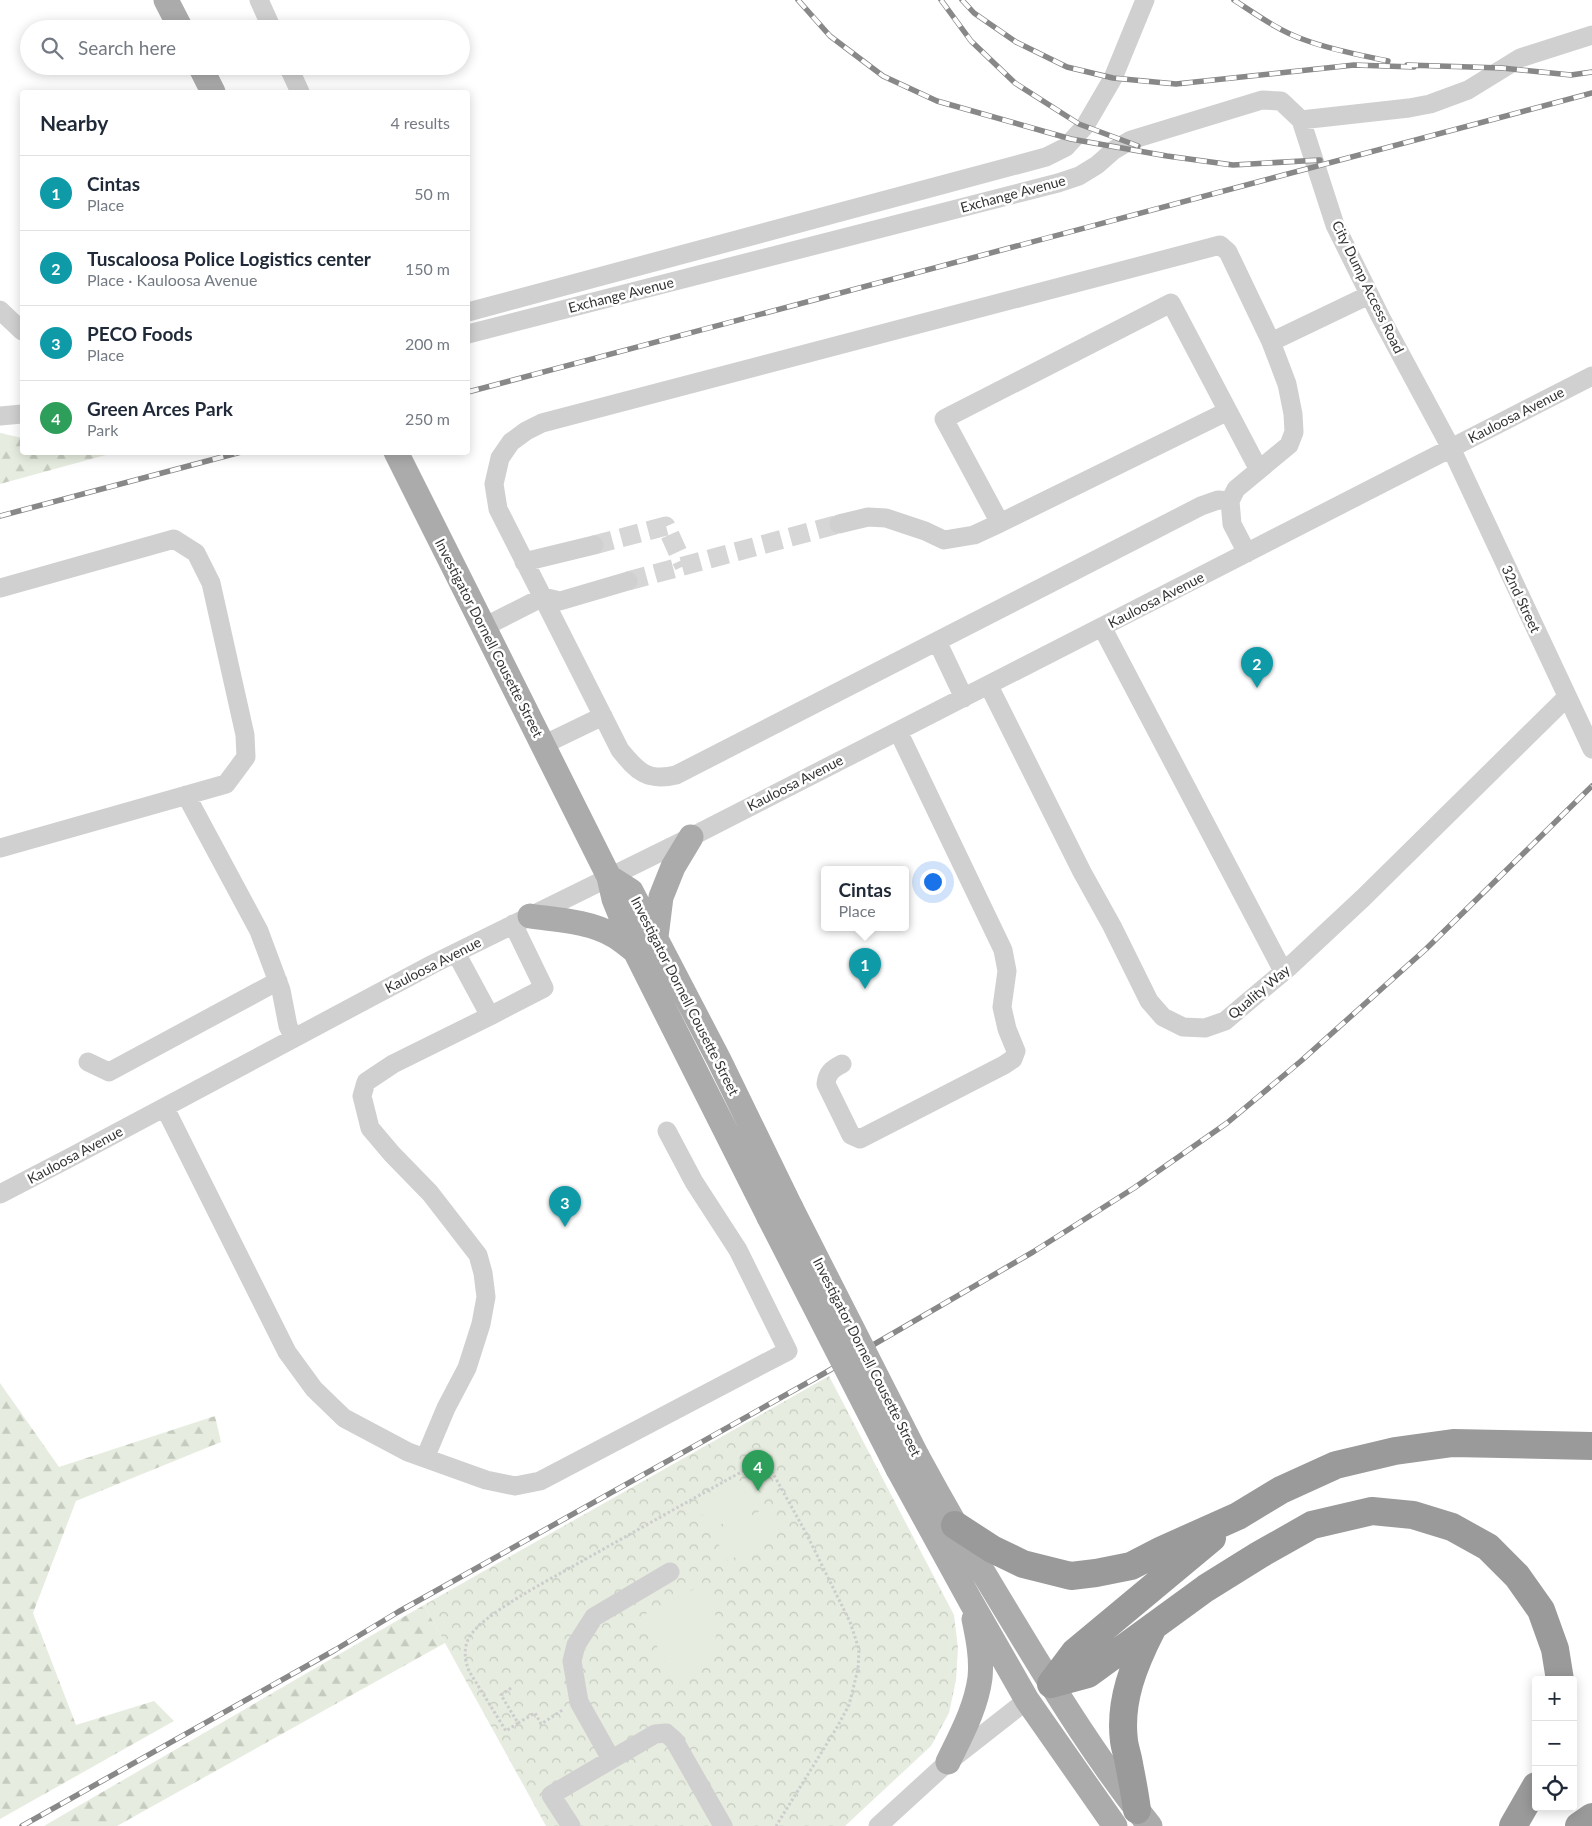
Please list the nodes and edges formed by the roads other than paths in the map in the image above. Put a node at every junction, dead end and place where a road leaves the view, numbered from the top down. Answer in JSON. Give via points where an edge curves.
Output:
{"nodes":[{"id":1,"x":166,"y":0,"type":"edge"},
{"id":2,"x":260,"y":0,"type":"edge"},
{"id":3,"x":1145,"y":0,"type":"edge"},
{"id":4,"x":176,"y":20,"type":"edge"},
{"id":5,"x":268,"y":20,"type":"edge"},
{"id":6,"x":1592,"y":35,"type":"edge"},
{"id":7,"x":204,"y":75,"type":"edge"},
{"id":8,"x":292,"y":75,"type":"edge"},
{"id":9,"x":212,"y":90,"type":"edge"},
{"id":10,"x":299,"y":90,"type":"edge"},
{"id":11,"x":1301,"y":120,"type":"junction"},
{"id":12,"x":1369,"y":294,"type":"junction"},
{"id":13,"x":0,"y":310,"type":"edge"},
{"id":14,"x":470,"y":311,"type":"edge"},
{"id":15,"x":20,"y":329,"type":"edge"},
{"id":16,"x":470,"y":333,"type":"edge"},
{"id":17,"x":1271,"y":342,"type":"junction"},
{"id":18,"x":1592,"y":376,"type":"edge"},
{"id":19,"x":1228,"y":411,"type":"junction"},
{"id":20,"x":20,"y":414,"type":"edge"},
{"id":21,"x":0,"y":416,"type":"edge"},
{"id":22,"x":1451,"y":448,"type":"junction"},
{"id":23,"x":398,"y":455,"type":"edge"},
{"id":24,"x":1259,"y":470,"type":"junction"},
{"id":25,"x":1230,"y":501,"type":"junction"},
{"id":26,"x":1000,"y":523,"type":"junction"},
{"id":27,"x":839,"y":524,"type":"tunnel mouth"},
{"id":28,"x":594,"y":545,"type":"tunnel mouth"},
{"id":29,"x":1246,"y":553,"type":"junction"},
{"id":30,"x":524,"y":562,"type":"junction"},
{"id":31,"x":628,"y":581,"type":"tunnel mouth"},
{"id":32,"x":0,"y":588,"type":"edge"},
{"id":33,"x":543,"y":597,"type":"junction"},
{"id":34,"x":484,"y":627,"type":"junction"},
{"id":35,"x":1102,"y":627,"type":"junction"},
{"id":36,"x":937,"y":641,"type":"junction"},
{"id":37,"x":989,"y":686,"type":"junction"},
{"id":38,"x":1567,"y":697,"type":"junction"},
{"id":39,"x":964,"y":698,"type":"junction"},
{"id":40,"x":603,"y":716,"type":"junction"},
{"id":41,"x":898,"y":731,"type":"junction"},
{"id":42,"x":543,"y":745,"type":"junction"},
{"id":43,"x":1592,"y":749,"type":"edge"},
{"id":44,"x":186,"y":795,"type":"junction"},
{"id":45,"x":691,"y":837,"type":"junction"},
{"id":46,"x":0,"y":848,"type":"edge"},
{"id":47,"x":609,"y":877,"type":"junction"},
{"id":48,"x":521,"y":920,"type":"junction"},
{"id":49,"x":656,"y":938,"type":"junction"},
{"id":50,"x":635,"y":951,"type":"junction"},
{"id":51,"x":456,"y":952,"type":"junction"},
{"id":52,"x":1284,"y":971,"type":"junction"},
{"id":53,"x":278,"y":981,"type":"junction"},
{"id":54,"x":490,"y":1016,"type":"junction"},
{"id":55,"x":294,"y":1038,"type":"junction"},
{"id":56,"x":88,"y":1062,"type":"dead end"},
{"id":57,"x":842,"y":1064,"type":"dead end"},
{"id":58,"x":165,"y":1108,"type":"junction"},
{"id":59,"x":667,"y":1131,"type":"dead end"},
{"id":60,"x":0,"y":1194,"type":"edge"},
{"id":61,"x":780,"y":1213,"type":"junction"},
{"id":62,"x":1592,"y":1446,"type":"edge"},
{"id":63,"x":425,"y":1458,"type":"junction"},
{"id":64,"x":908,"y":1462,"type":"junction"},
{"id":65,"x":1238,"y":1516,"type":"junction"},
{"id":66,"x":955,"y":1525,"type":"junction"},
{"id":67,"x":670,"y":1572,"type":"dead end"},
{"id":68,"x":971,"y":1602,"type":"junction"},
{"id":69,"x":1153,"y":1628,"type":"junction"},
{"id":70,"x":1559,"y":1676,"type":"edge"},
{"id":71,"x":1051,"y":1684,"type":"junction"},
{"id":72,"x":1027,"y":1700,"type":"junction"},
{"id":73,"x":611,"y":1759,"type":"junction"},
{"id":74,"x":948,"y":1762,"type":"junction"},
{"id":75,"x":1532,"y":1793,"type":"edge"},
{"id":76,"x":1592,"y":1817,"type":"edge"},
{"id":77,"x":1144,"y":1818,"type":"edge"},
{"id":78,"x":571,"y":1826,"type":"edge"},
{"id":79,"x":723,"y":1826,"type":"edge"},
{"id":80,"x":878,"y":1826,"type":"edge"},
{"id":81,"x":1115,"y":1826,"type":"edge"},
{"id":82,"x":1513,"y":1826,"type":"edge"},
{"id":83,"x":1579,"y":1826,"type":"edge"}],
"edges":[{"from":1,"to":4,"type":"main road"},
{"from":2,"to":5,"type":"street"},
{"from":3,"to":14,"type":"street","via":[[1113,78],[1085,126],[1066,147],[1046,157]]},
{"from":6,"to":11,"type":"street","via":[[1520,58],[1468,90],[1430,104]]},
{"from":7,"to":9,"type":"main road"},
{"from":8,"to":10,"type":"street"},
{"from":11,"to":12,"type":"street","name":"City Dump Access Road","via":[[1335,225]]},
{"from":11,"to":16,"type":"street","name":"Exchange Avenue","via":[[1281,101],[1262,100],[1131,140],[1097,165],[1058,183]]},
{"from":12,"to":17,"type":"street"},
{"from":12,"to":22,"type":"street","name":"City Dump Access Road"},
{"from":13,"to":15,"type":"street"},
{"from":17,"to":24,"type":"street","via":[[1287,384],[1294,432],[1289,445]]},
{"from":17,"to":30,"type":"street","via":[[1228,252],[1220,245],[542,423],[512,442],[500,458],[494,484],[498,509]]},
{"from":18,"to":22,"type":"street","name":"Kauloosa Avenue"},
{"from":19,"to":24,"type":"street"},
{"from":19,"to":26,"type":"street"},
{"from":19,"to":26,"type":"street","via":[[1171,303],[944,419]]},
{"from":20,"to":21,"type":"street"},
{"from":22,"to":29,"type":"street","name":"Kauloosa Avenue"},
{"from":22,"to":38,"type":"street","name":"32nd Street"},
{"from":23,"to":34,"type":"main road","name":"Investigator Dornell Cousette Street"},
{"from":24,"to":25,"type":"street","via":[[1236,489]]},
{"from":25,"to":29,"type":"street","via":[[1232,524]]},
{"from":25,"to":36,"type":"street","via":[[1218,500],[1201,506]]},
{"from":26,"to":27,"type":"street","via":[[974,535],[944,540],[886,518]]},
{"from":28,"to":30,"type":"street"},
{"from":29,"to":35,"type":"street","name":"Kauloosa Avenue"},
{"from":30,"to":33,"type":"street"},
{"from":31,"to":33,"type":"street","via":[[560,601]]},
{"from":32,"to":44,"type":"street","via":[[174,539],[196,553],[211,583],[245,734],[246,758],[226,784]]},
{"from":33,"to":34,"type":"street"},
{"from":33,"to":40,"type":"street"},
{"from":34,"to":42,"type":"main road","name":"Investigator Dornell Cousette Street"},
{"from":35,"to":37,"type":"street","name":"Kauloosa Avenue"},
{"from":35,"to":52,"type":"street"},
{"from":36,"to":39,"type":"street"},
{"from":36,"to":40,"type":"street","via":[[665,778],[647,776],[632,765],[620,750]]},
{"from":37,"to":39,"type":"street","name":"Kauloosa Avenue"},
{"from":37,"to":52,"type":"street","name":"Quality Way","via":[[1139,983],[1163,1017],[1183,1027],[1205,1028],[1225,1021]]},
{"from":38,"to":43,"type":"street","name":"32nd Street"},
{"from":38,"to":52,"type":"street","name":"Quality Way","via":[[1363,898]]},
{"from":39,"to":41,"type":"street","name":"Kauloosa Avenue"},
{"from":40,"to":42,"type":"street"},
{"from":41,"to":45,"type":"street","name":"Kauloosa Avenue"},
{"from":41,"to":57,"type":"street","via":[[1003,950],[1007,971],[1002,1007],[1016,1051],[1013,1059],[1004,1065],[860,1139],[851,1135],[826,1084],[827,1076]]},
{"from":42,"to":47,"type":"main road","name":"Investigator Dornell Cousette Street"},
{"from":44,"to":46,"type":"street"},
{"from":44,"to":53,"type":"street","via":[[259,931]]},
{"from":45,"to":47,"type":"street","name":"Kauloosa Avenue"},
{"from":45,"to":49,"type":"main road","via":[[673,867],[661,897]]},
{"from":47,"to":48,"type":"street","name":"Kauloosa Avenue"},
{"from":47,"to":49,"type":"main road","name":"Investigator Dornell Cousette Street","via":[[631,891]]},
{"from":47,"to":50,"type":"main road","name":"Investigator Dornell Cousette Street","via":[[614,899]]},
{"from":48,"to":50,"type":"main road","via":[[579,923],[615,936]]},
{"from":48,"to":51,"type":"street","name":"Kauloosa Avenue"},
{"from":48,"to":54,"type":"street","via":[[544,988]]},
{"from":49,"to":61,"type":"main road","name":"Investigator Dornell Cousette Street","via":[[719,1060]]},
{"from":50,"to":61,"type":"main road","name":"Investigator Dornell Cousette Street"},
{"from":51,"to":54,"type":"street"},
{"from":51,"to":55,"type":"street","name":"Kauloosa Avenue"},
{"from":53,"to":55,"type":"street","via":[[288,1026]]},
{"from":53,"to":56,"type":"street","via":[[109,1072]]},
{"from":54,"to":63,"type":"street","via":[[393,1064],[366,1082],[362,1096],[370,1128],[430,1193],[478,1255],[483,1273],[486,1297],[481,1324],[467,1368]]},
{"from":55,"to":58,"type":"street","name":"Kauloosa Avenue"},
{"from":58,"to":60,"type":"street","name":"Kauloosa Avenue"},
{"from":58,"to":63,"type":"street","via":[[287,1352],[314,1389],[344,1418]]},
{"from":59,"to":63,"type":"street","via":[[694,1182],[738,1250],[788,1351],[540,1480],[515,1486],[486,1480]]},
{"from":61,"to":64,"type":"main road","name":"Investigator Dornell Cousette Street","bridge":true},
{"from":62,"to":65,"type":"highway","via":[[1453,1443],[1395,1451],[1336,1465],[1281,1490]]},
{"from":64,"to":66,"type":"main road","name":"Investigator Dornell Cousette Street"},
{"from":64,"to":68,"type":"main road","name":"Investigator Dornell Cousette Street"},
{"from":65,"to":66,"type":"highway","via":[[1131,1566],[1071,1576],[1023,1564]]},
{"from":65,"to":71,"type":"highway","via":[[1075,1652]]},
{"from":66,"to":71,"type":"main road","name":"Investigator Dornell Cousette Street"},
{"from":67,"to":73,"type":"street","via":[[594,1617],[576,1644],[572,1661],[579,1702]]},
{"from":68,"to":72,"type":"main road","name":"Investigator Dornell Cousette Street"},
{"from":68,"to":74,"type":"main road","via":[[979,1648],[980,1678],[969,1719]]},
{"from":69,"to":70,"type":"highway","via":[[1206,1588],[1312,1524],[1372,1512],[1413,1515],[1452,1528],[1488,1548],[1518,1576],[1540,1610],[1555,1648]]},
{"from":69,"to":71,"type":"highway","via":[[1088,1674]]},
{"from":69,"to":77,"type":"highway","via":[[1129,1682],[1123,1722],[1124,1742]]},
{"from":71,"to":72,"type":"main road"},
{"from":71,"to":77,"type":"main road","name":"Investigator Dornell Cousette Street","via":[[1106,1768]]},
{"from":72,"to":74,"type":"street"},
{"from":72,"to":81,"type":"main road","name":"Investigator Dornell Cousette Street"},
{"from":73,"to":78,"type":"street","via":[[551,1794]]},
{"from":73,"to":79,"type":"street","via":[[655,1734],[666,1733],[674,1740]]},
{"from":74,"to":80,"type":"street"},
{"from":75,"to":82,"type":"highway"},
{"from":76,"to":83,"type":"highway"}]}
